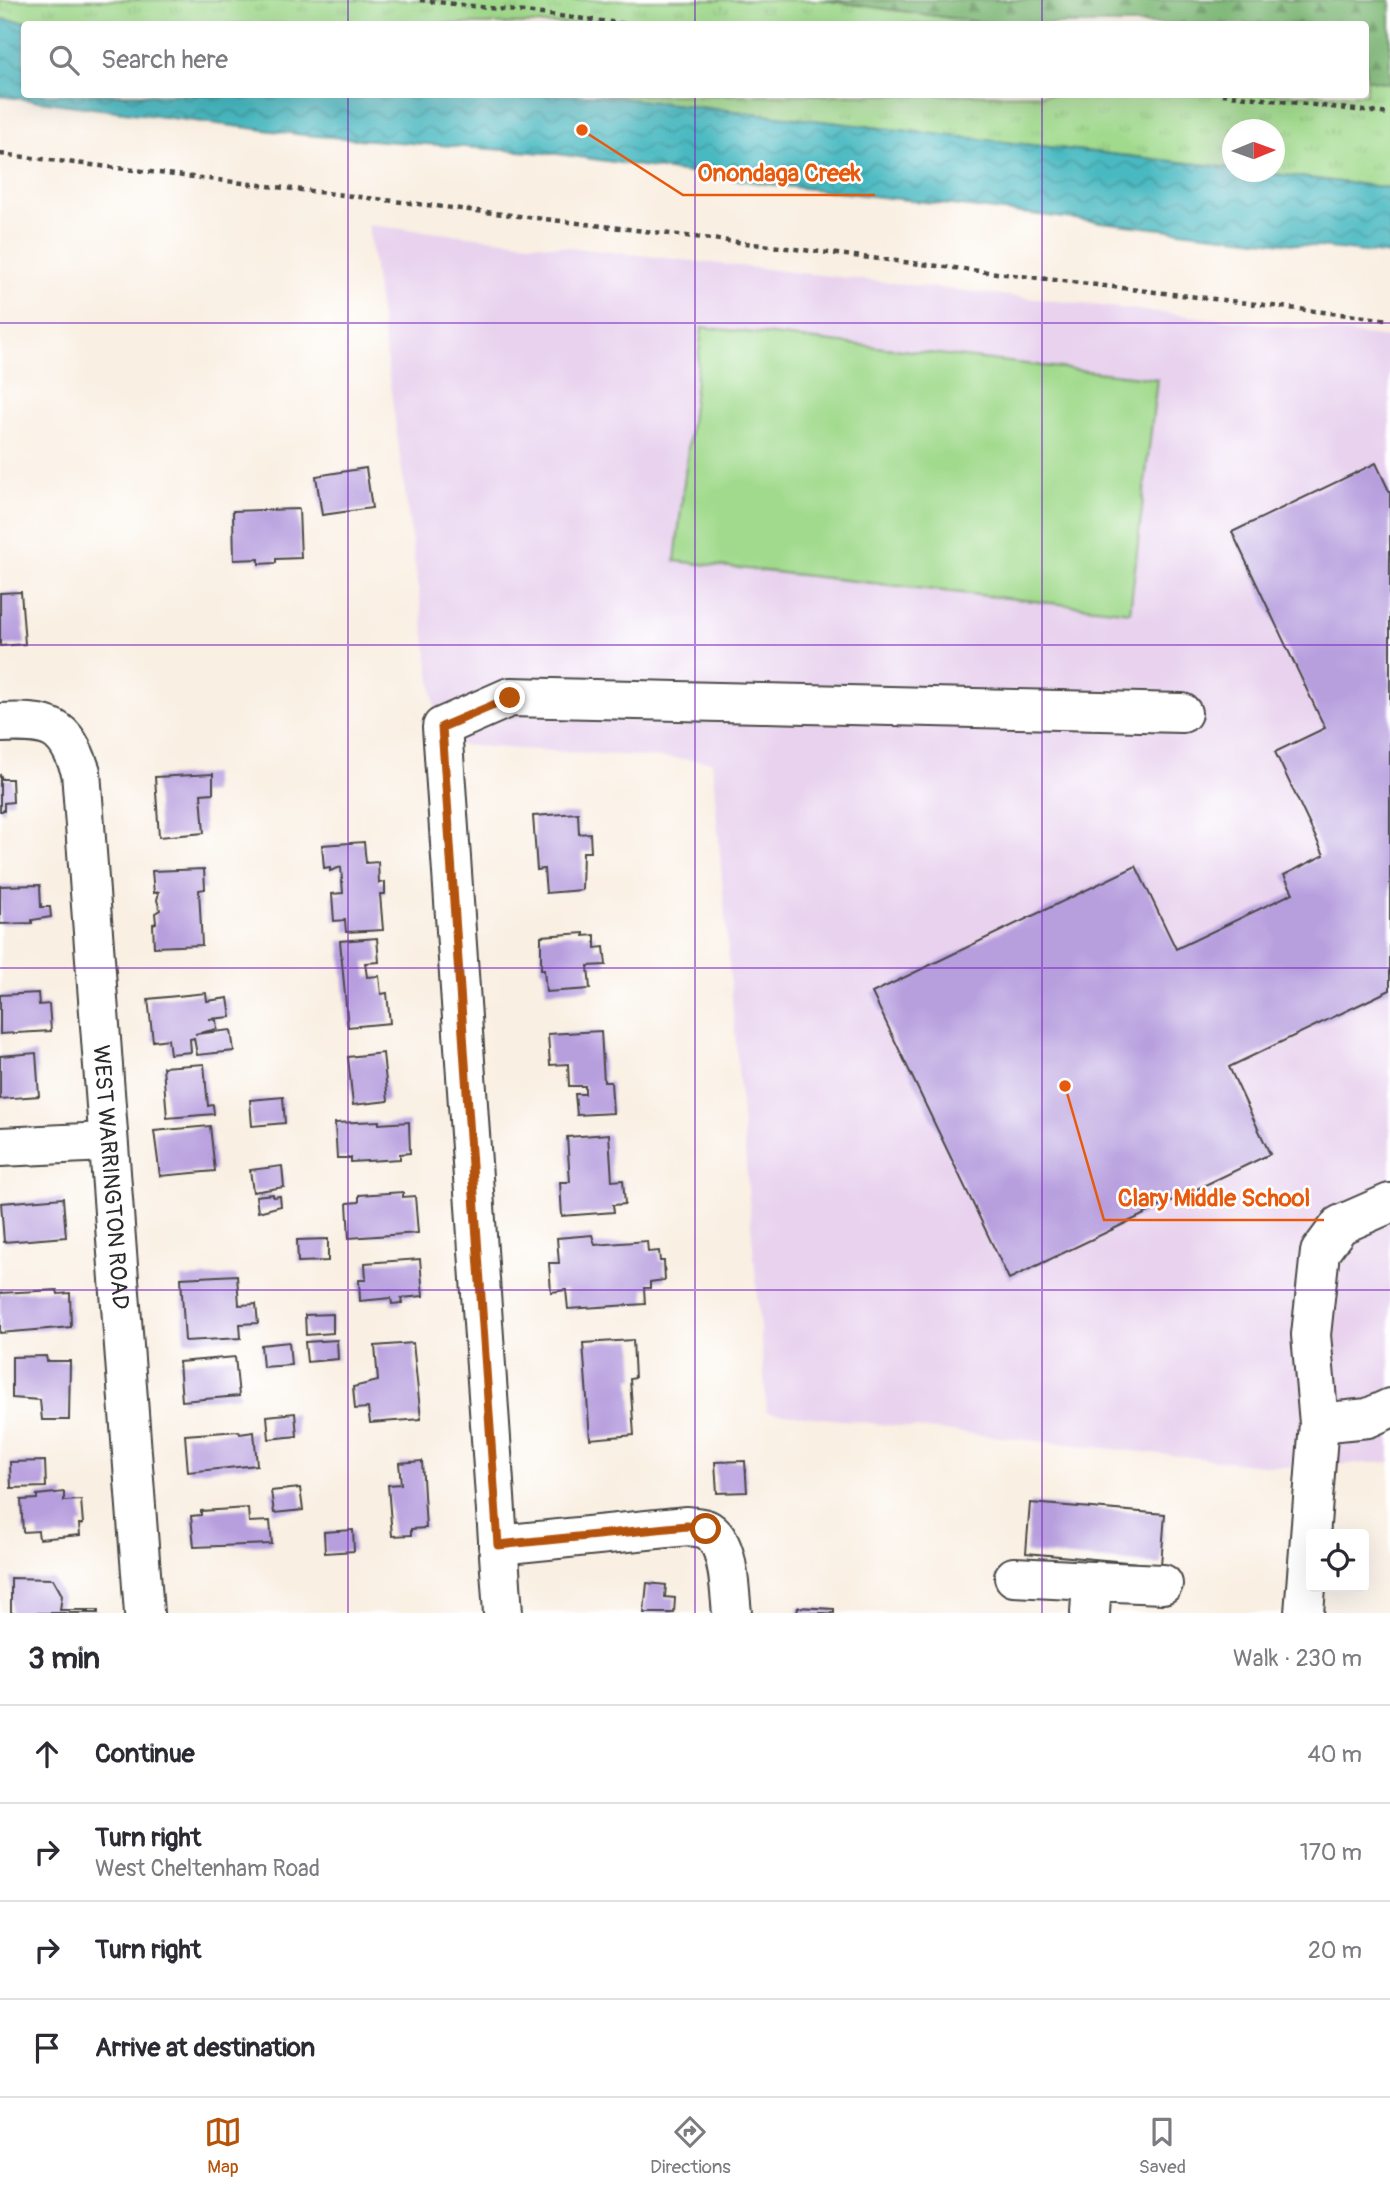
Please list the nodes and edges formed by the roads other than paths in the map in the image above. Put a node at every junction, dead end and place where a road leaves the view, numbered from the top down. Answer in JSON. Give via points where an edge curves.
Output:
{"nodes":[{"id":1,"x":1182,"y":713,"type":"dead end"},
{"id":2,"x":0,"y":723,"type":"edge"},
{"id":3,"x":107,"y":1142,"type":"junction"},
{"id":4,"x":0,"y":1147,"type":"edge"},
{"id":5,"x":1390,"y":1203,"type":"edge"},
{"id":6,"x":1390,"y":1408,"type":"edge"},
{"id":7,"x":1319,"y":1423,"type":"junction"},
{"id":8,"x":498,"y":1545,"type":"junction"},
{"id":9,"x":1014,"y":1577,"type":"dead end"},
{"id":10,"x":1163,"y":1584,"type":"dead end"},
{"id":11,"x":1091,"y":1597,"type":"edge"},
{"id":12,"x":144,"y":1613,"type":"edge"},
{"id":13,"x":503,"y":1613,"type":"edge"},
{"id":14,"x":732,"y":1613,"type":"edge"},
{"id":15,"x":1304,"y":1613,"type":"edge"}],
"edges":[{"from":1,"to":8,"type":"street","via":[[510,698],[442,727]]},
{"from":2,"to":3,"type":"street","name":"WEST WARRINGTON ROAD","via":[[53,727],[72,744],[81,772]]},
{"from":3,"to":4,"type":"street"},
{"from":3,"to":12,"type":"street","name":"WEST WARRINGTON ROAD"},
{"from":5,"to":7,"type":"street","via":[[1340,1225],[1320,1252],[1311,1335]]},
{"from":6,"to":7,"type":"street","via":[[1368,1418]]},
{"from":7,"to":15,"type":"street"},
{"from":8,"to":13,"type":"street"},
{"from":8,"to":14,"type":"street","via":[[687,1526],[706,1529],[718,1539]]},
{"from":9,"to":11,"type":"street"},
{"from":10,"to":11,"type":"street"}]}
